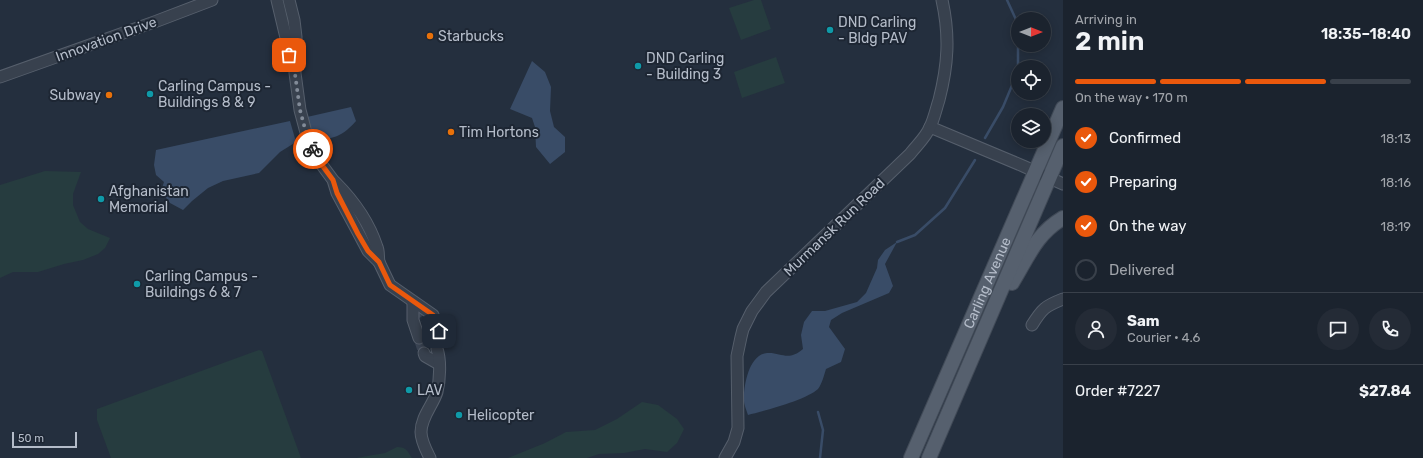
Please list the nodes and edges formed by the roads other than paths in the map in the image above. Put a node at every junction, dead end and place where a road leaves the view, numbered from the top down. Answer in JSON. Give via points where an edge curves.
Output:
{"nodes":[{"id":1,"x":212,"y":0,"type":"edge"},
{"id":2,"x":277,"y":0,"type":"edge"},
{"id":3,"x":289,"y":0,"type":"edge"},
{"id":4,"x":942,"y":0,"type":"edge"},
{"id":5,"x":295,"y":74,"type":"junction"},
{"id":6,"x":0,"y":77,"type":"edge"},
{"id":7,"x":1063,"y":108,"type":"edge"},
{"id":8,"x":930,"y":127,"type":"junction"},
{"id":9,"x":1063,"y":146,"type":"edge"},
{"id":10,"x":1035,"y":172,"type":"junction"},
{"id":11,"x":1049,"y":178,"type":"junction"},
{"id":12,"x":1063,"y":184,"type":"edge"},
{"id":13,"x":1063,"y":218,"type":"edge"},
{"id":14,"x":1063,"y":299,"type":"edge"},
{"id":15,"x":413,"y":302,"type":"junction"},
{"id":16,"x":1032,"y":325,"type":"dead end"},
{"id":17,"x":439,"y":331,"type":"dead end"},
{"id":18,"x":422,"y":337,"type":"tunnel mouth"},
{"id":19,"x":979,"y":340,"type":"junction"},
{"id":20,"x":439,"y":364,"type":"junction"},
{"id":21,"x":932,"y":409,"type":"junction"},
{"id":22,"x":726,"y":457,"type":"edge"},
{"id":23,"x":430,"y":458,"type":"edge"},
{"id":24,"x":904,"y":458,"type":"edge"},
{"id":25,"x":911,"y":458,"type":"edge"},
{"id":26,"x":929,"y":458,"type":"edge"}],
"edges":[{"from":1,"to":6,"type":"street","name":"Innovation Drive"},
{"from":2,"to":5,"type":"street"},
{"from":3,"to":5,"type":"street","via":[[296,37]]},
{"from":4,"to":8,"type":"street","name":"Murmansk Run Road","via":[[947,31],[947,58]]},
{"from":5,"to":15,"type":"street","via":[[300,110],[308,140],[333,180],[358,234],[368,251],[379,262],[390,285]]},
{"from":7,"to":10,"type":"main road","name":"Carling Avenue"},
{"from":8,"to":10,"type":"street"},
{"from":8,"to":22,"type":"street","name":"Murmansk Run Road","via":[[894,170],[759,301],[743,329],[737,356],[738,428]]},
{"from":9,"to":11,"type":"main road","name":"Carling Avenue"},
{"from":10,"to":11,"type":"street"},
{"from":10,"to":21,"type":"main road","name":"Carling Avenue"},
{"from":11,"to":12,"type":"street"},
{"from":11,"to":19,"type":"main road","name":"Carling Avenue"},
{"from":13,"to":19,"type":"main road","via":[[1048,228],[1037,241]]},
{"from":14,"to":16,"type":"street","via":[[1048,305]]},
{"from":15,"to":17,"type":"street","via":[[433,315]]},
{"from":15,"to":18,"type":"street"},
{"from":19,"to":26,"type":"main road","name":"Carling Avenue"},
{"from":20,"to":20,"type":"street","via":[[445,350],[434,350],[425,356]]},
{"from":20,"to":23,"type":"street","via":[[437,391],[421,432]]},
{"from":21,"to":24,"type":"main road"},
{"from":21,"to":25,"type":"main road","name":"Carling Avenue"}]}
